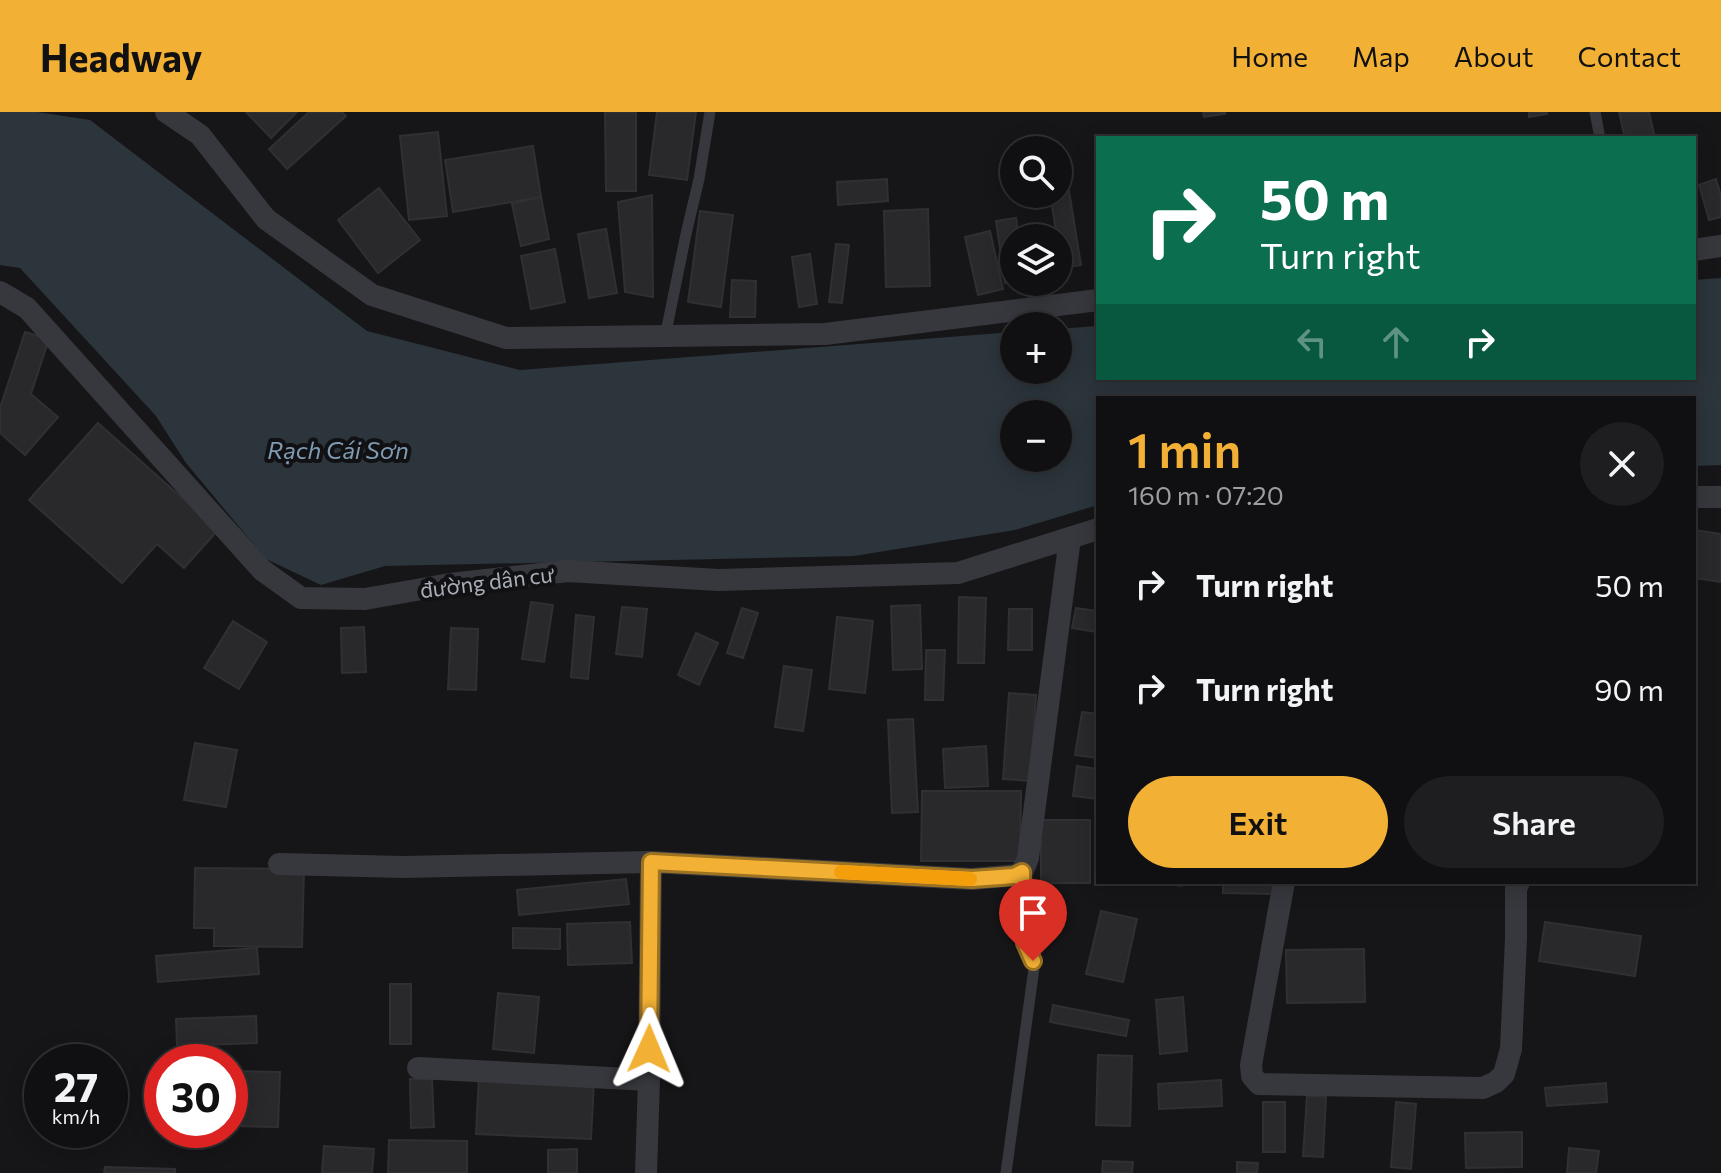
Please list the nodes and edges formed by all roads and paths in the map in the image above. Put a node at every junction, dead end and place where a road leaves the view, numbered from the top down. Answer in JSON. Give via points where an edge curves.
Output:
{"nodes":[{"id":1,"x":166,"y":112,"type":"edge"},
{"id":2,"x":710,"y":112,"type":"edge"},
{"id":3,"x":1595,"y":112,"type":"edge"},
{"id":4,"x":1600,"y":136,"type":"edge"},
{"id":5,"x":1721,"y":246,"type":"edge"},
{"id":6,"x":1696,"y":250,"type":"edge"},
{"id":7,"x":0,"y":292,"type":"edge"},
{"id":8,"x":1096,"y":300,"type":"edge"},
{"id":9,"x":665,"y":337,"type":"junction"},
{"id":10,"x":1696,"y":497,"type":"edge"},
{"id":11,"x":1721,"y":497,"type":"edge"},
{"id":12,"x":1096,"y":530,"type":"edge"},
{"id":13,"x":1070,"y":538,"type":"junction"},
{"id":14,"x":651,"y":862,"type":"junction"},
{"id":15,"x":279,"y":864,"type":"dead end"},
{"id":16,"x":1022,"y":872,"type":"junction"},
{"id":17,"x":1284,"y":884,"type":"edge"},
{"id":18,"x":1518,"y":884,"type":"edge"},
{"id":19,"x":418,"y":1068,"type":"dead end"},
{"id":20,"x":649,"y":1080,"type":"junction"},
{"id":21,"x":646,"y":1173,"type":"edge"},
{"id":22,"x":1006,"y":1173,"type":"edge"}],
"edges":[{"from":1,"to":9,"type":"street","via":[[200,135],[266,219],[372,295],[506,338]]},
{"from":2,"to":9,"type":"lane"},
{"from":3,"to":4,"type":"lane"},
{"from":5,"to":6,"type":"street"},
{"from":7,"to":13,"type":"street","name":"đường dân cư","via":[[27,308],[262,570],[301,598],[365,599],[568,571],[718,580],[958,573]]},
{"from":8,"to":9,"type":"street","via":[[825,334]]},
{"from":10,"to":11,"type":"street"},
{"from":12,"to":13,"type":"street","name":"đường dân cư"},
{"from":13,"to":16,"type":"street"},
{"from":14,"to":15,"type":"street"},
{"from":14,"to":16,"type":"street","via":[[972,879]]},
{"from":14,"to":20,"type":"street"},
{"from":16,"to":22,"type":"lane","via":[[1025,943],[1034,968]]},
{"from":17,"to":18,"type":"street","via":[[1251,1065],[1259,1084],[1483,1088],[1504,1074],[1511,1049]]},
{"from":19,"to":20,"type":"street"},
{"from":20,"to":21,"type":"street"}]}
